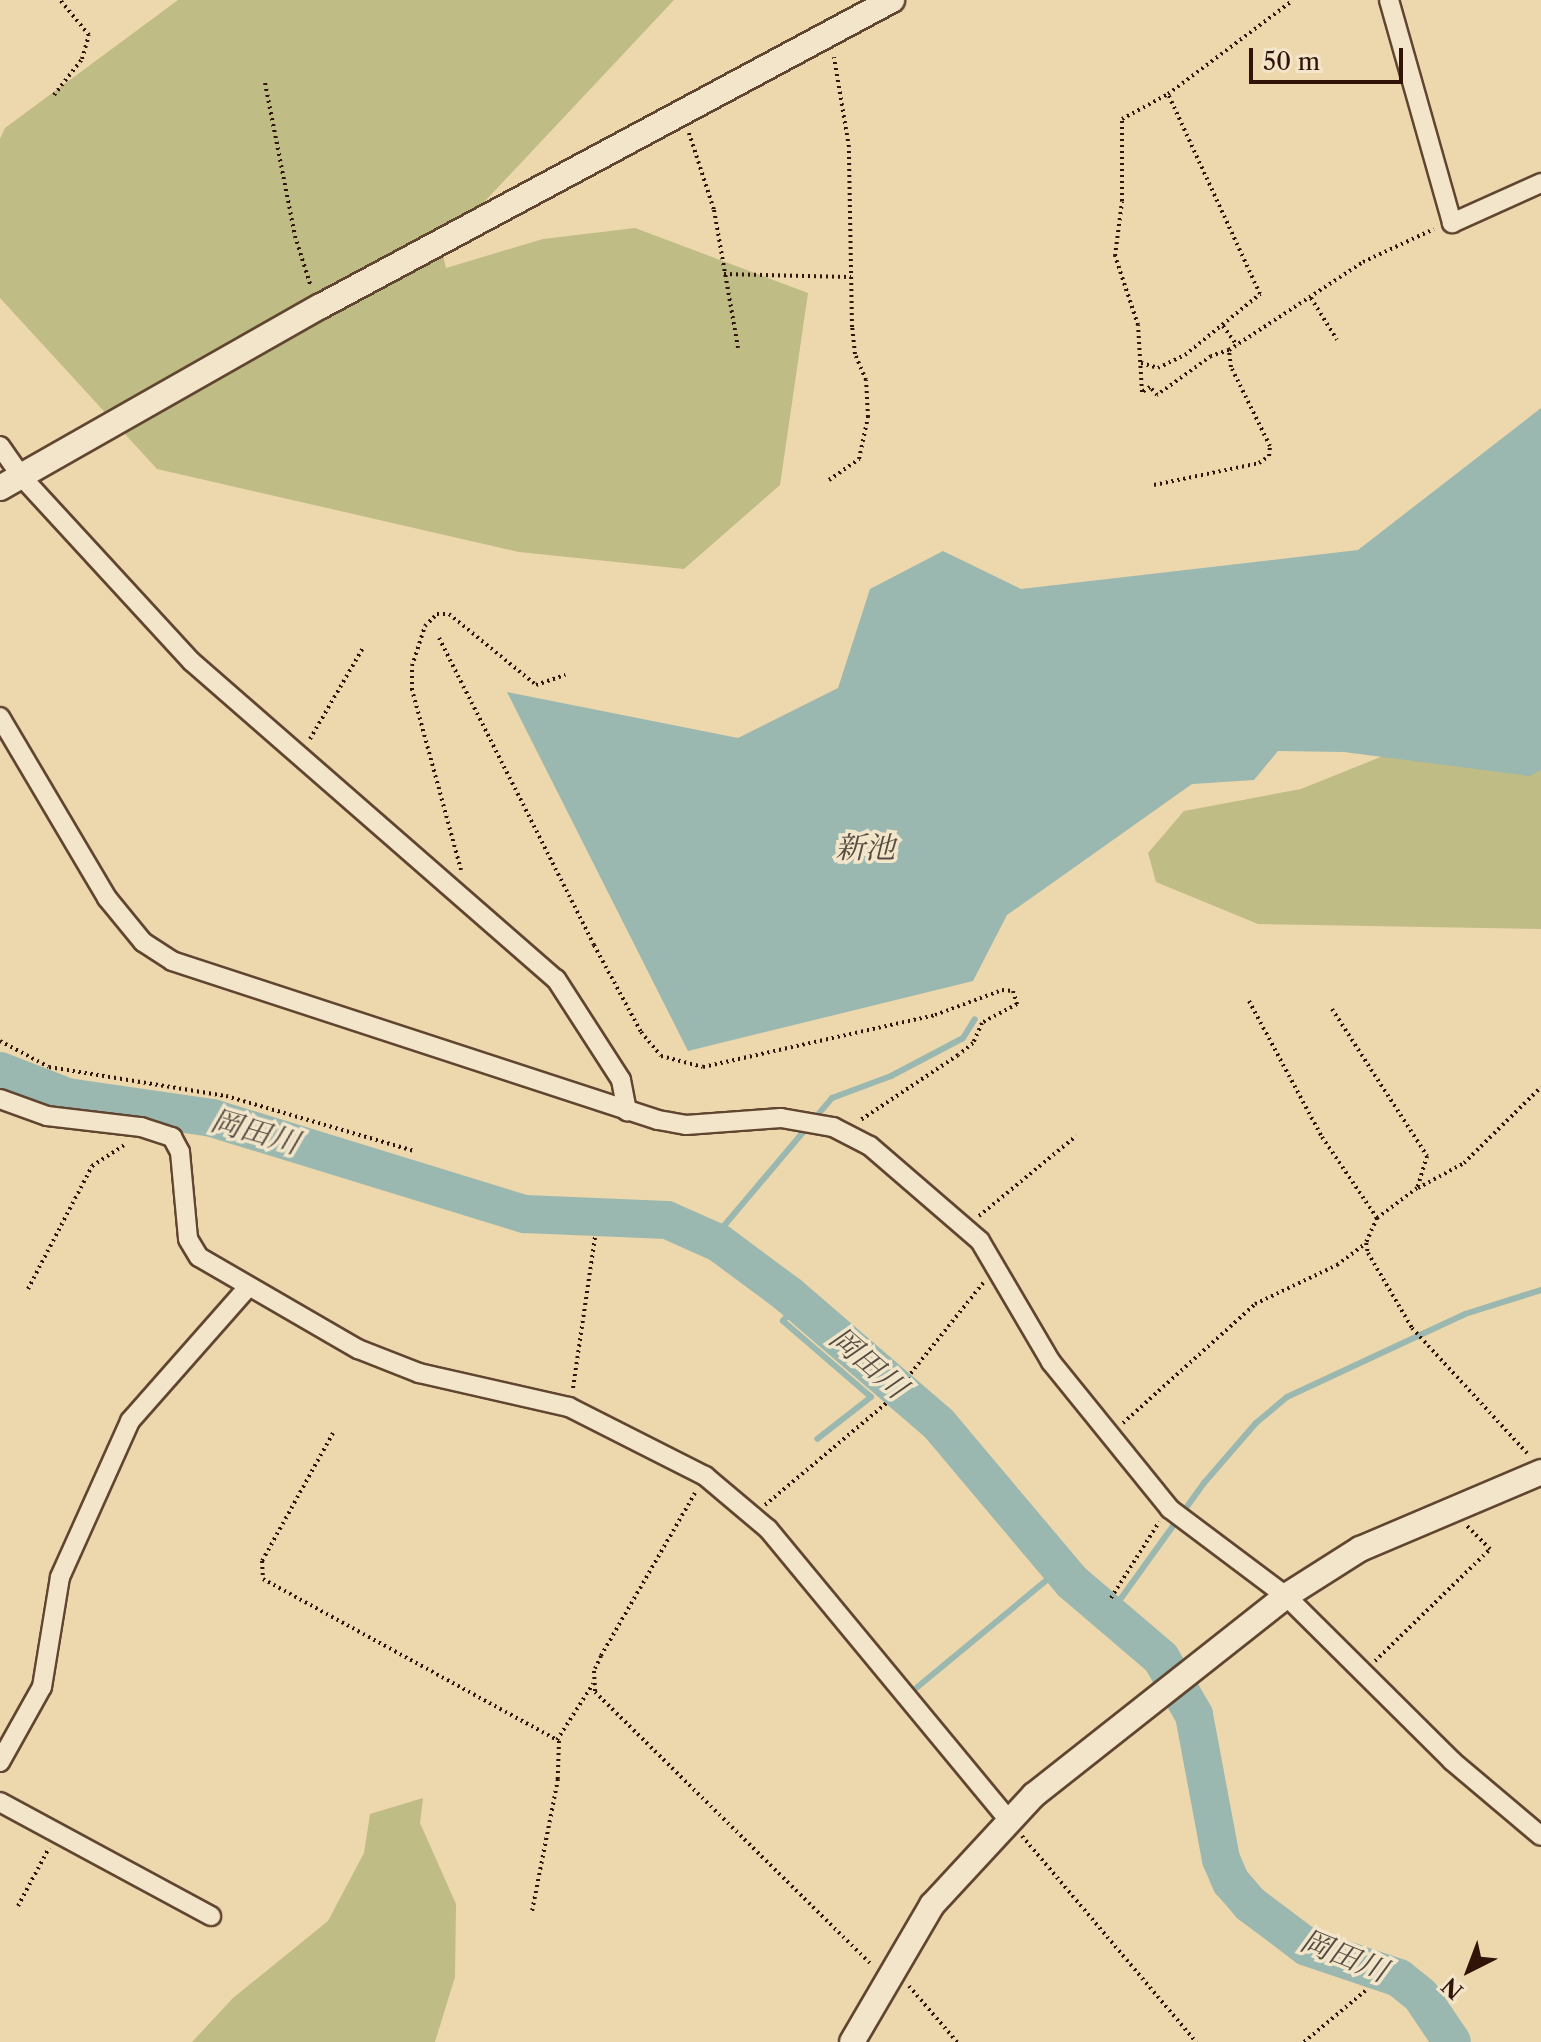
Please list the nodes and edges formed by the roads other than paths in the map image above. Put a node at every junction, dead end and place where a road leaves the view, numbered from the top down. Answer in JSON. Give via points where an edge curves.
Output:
{"nodes":[{"id":1,"x":892,"y":0,"type":"edge"},
{"id":2,"x":1389,"y":0,"type":"edge"},
{"id":3,"x":1541,"y":183,"type":"edge"},
{"id":4,"x":0,"y":446,"type":"edge"},
{"id":5,"x":10,"y":482,"type":"edge"},
{"id":6,"x":0,"y":717,"type":"edge"},
{"id":7,"x":0,"y":1099,"type":"edge"},
{"id":8,"x":627,"y":1111,"type":"junction"},
{"id":9,"x":248,"y":1287,"type":"junction"},
{"id":10,"x":1537,"y":1467,"type":"edge"},
{"id":11,"x":1286,"y":1596,"type":"junction"},
{"id":12,"x":0,"y":1762,"type":"edge"},
{"id":13,"x":0,"y":1802,"type":"edge"},
{"id":14,"x":1008,"y":1819,"type":"junction"},
{"id":15,"x":1541,"y":1836,"type":"edge"},
{"id":16,"x":211,"y":1916,"type":"dead end"},
{"id":17,"x":852,"y":2042,"type":"edge"}],
"edges":[{"from":1,"to":5,"type":"street","via":[[321,306]]},
{"from":2,"to":3,"type":"street","via":[[1452,223]]},
{"from":4,"to":5,"type":"street"},
{"from":5,"to":8,"type":"street","via":[[192,662],[556,979],[621,1080]]},
{"from":6,"to":8,"type":"street","via":[[107,898],[143,942],[172,961]]},
{"from":7,"to":9,"type":"street","via":[[47,1116],[158,1130],[172,1137],[180,1152],[188,1239],[209,1265]]},
{"from":8,"to":11,"type":"street","via":[[686,1125],[781,1118],[833,1127],[882,1155],[966,1227],[997,1268],[1051,1362],[1170,1509]]},
{"from":9,"to":12,"type":"street","via":[[130,1421],[60,1577],[42,1687]]},
{"from":9,"to":14,"type":"street","via":[[358,1349],[419,1373],[569,1407],[705,1476],[753,1515]]},
{"from":10,"to":11,"type":"street","via":[[1360,1549]]},
{"from":11,"to":14,"type":"street"},
{"from":11,"to":15,"type":"street","via":[[1452,1761]]},
{"from":13,"to":16,"type":"street"},
{"from":14,"to":17,"type":"street","via":[[932,1905]]}]}
